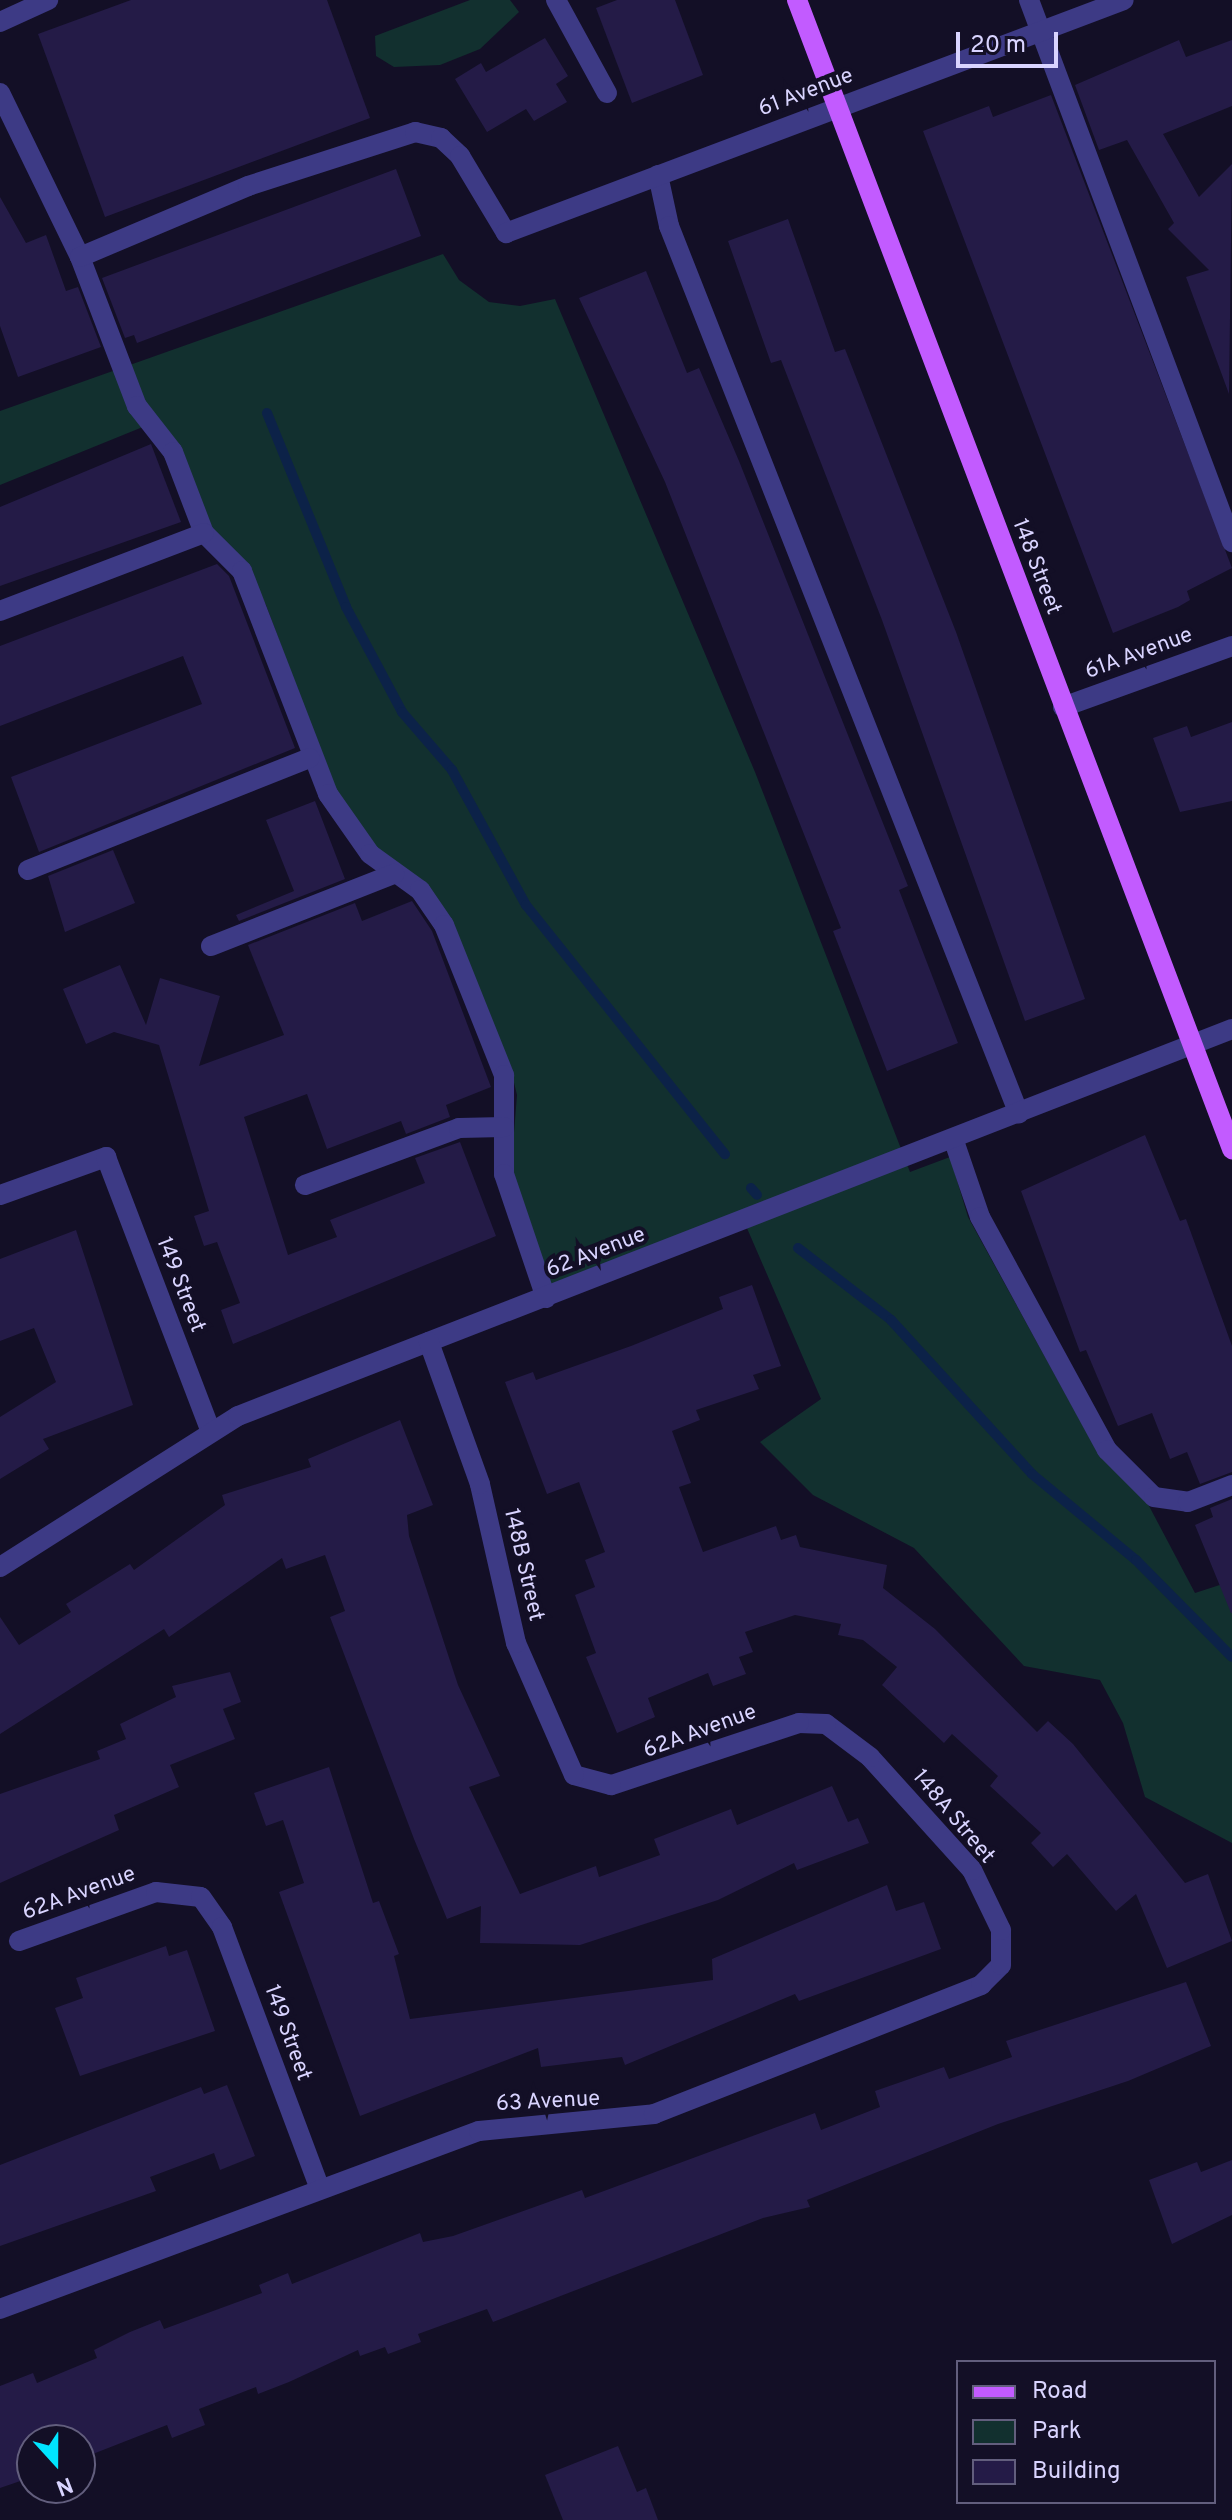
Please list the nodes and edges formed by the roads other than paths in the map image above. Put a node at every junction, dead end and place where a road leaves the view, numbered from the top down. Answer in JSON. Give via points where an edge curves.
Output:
{"nodes":[{"id":1,"x":48,"y":0,"type":"edge"},
{"id":2,"x":556,"y":0,"type":"edge"},
{"id":3,"x":797,"y":0,"type":"edge"},
{"id":4,"x":1029,"y":0,"type":"edge"},
{"id":5,"x":1124,"y":0,"type":"edge"},
{"id":6,"x":0,"y":22,"type":"edge"},
{"id":7,"x":1041,"y":30,"type":"junction"},
{"id":8,"x":0,"y":93,"type":"edge"},
{"id":9,"x":607,"y":93,"type":"dead end"},
{"id":10,"x":837,"y":107,"type":"junction"},
{"id":11,"x":658,"y":175,"type":"junction"},
{"id":12,"x":80,"y":257,"type":"junction"},
{"id":13,"x":204,"y":533,"type":"junction"},
{"id":14,"x":1232,"y":542,"type":"edge"},
{"id":15,"x":0,"y":611,"type":"edge"},
{"id":16,"x":1232,"y":646,"type":"edge"},
{"id":17,"x":1063,"y":707,"type":"junction"},
{"id":18,"x":310,"y":758,"type":"junction"},
{"id":19,"x":28,"y":870,"type":"dead end"},
{"id":20,"x":394,"y":874,"type":"junction"},
{"id":21,"x":211,"y":946,"type":"dead end"},
{"id":22,"x":1232,"y":1029,"type":"edge"},
{"id":23,"x":1193,"y":1045,"type":"junction"},
{"id":24,"x":1019,"y":1114,"type":"junction"},
{"id":25,"x":504,"y":1127,"type":"junction"},
{"id":26,"x":954,"y":1141,"type":"junction"},
{"id":27,"x":1232,"y":1149,"type":"edge"},
{"id":28,"x":305,"y":1185,"type":"dead end"},
{"id":29,"x":0,"y":1195,"type":"edge"},
{"id":30,"x":546,"y":1298,"type":"junction"},
{"id":31,"x":429,"y":1342,"type":"junction"},
{"id":32,"x":210,"y":1429,"type":"junction"},
{"id":33,"x":1232,"y":1485,"type":"edge"},
{"id":34,"x":0,"y":1567,"type":"edge"},
{"id":35,"x":826,"y":1724,"type":"joint"},
{"id":36,"x":590,"y":1785,"type":"joint"},
{"id":37,"x":201,"y":1897,"type":"joint"},
{"id":38,"x":19,"y":1941,"type":"dead end"},
{"id":39,"x":1001,"y":1965,"type":"joint"},
{"id":40,"x":320,"y":2189,"type":"junction"},
{"id":41,"x":0,"y":2309,"type":"edge"}],
"edges":[{"from":1,"to":6,"type":"street"},
{"from":2,"to":9,"type":"street"},
{"from":3,"to":10,"type":"main road","name":"148 Street"},
{"from":4,"to":7,"type":"street"},
{"from":5,"to":7,"type":"street","name":"61 Avenue"},
{"from":7,"to":10,"type":"street","name":"61 Avenue"},
{"from":7,"to":14,"type":"street"},
{"from":8,"to":12,"type":"street"},
{"from":10,"to":11,"type":"street","name":"61 Avenue"},
{"from":10,"to":17,"type":"main road","name":"148 Street"},
{"from":11,"to":12,"type":"street","name":"61 Avenue","via":[[506,233],[460,156],[441,138],[415,132],[248,186]]},
{"from":11,"to":24,"type":"street","via":[[669,226]]},
{"from":12,"to":13,"type":"street","via":[[137,406],[173,452]]},
{"from":13,"to":15,"type":"street"},
{"from":13,"to":18,"type":"street","via":[[242,571]]},
{"from":16,"to":17,"type":"street","name":"61A Avenue"},
{"from":17,"to":23,"type":"main road","name":"148 Street"},
{"from":18,"to":19,"type":"street"},
{"from":18,"to":20,"type":"street","via":[[351,830]]},
{"from":20,"to":21,"type":"street"},
{"from":20,"to":25,"type":"street","via":[[420,890],[444,925],[504,1075]]},
{"from":22,"to":23,"type":"street","name":"62 Avenue"},
{"from":23,"to":24,"type":"street","name":"62 Avenue"},
{"from":23,"to":27,"type":"main road","name":"148 Street"},
{"from":24,"to":26,"type":"street","name":"62 Avenue"},
{"from":25,"to":28,"type":"street","via":[[459,1128]]},
{"from":25,"to":30,"type":"street","via":[[504,1174]]},
{"from":26,"to":30,"type":"street","name":"62 Avenue"},
{"from":26,"to":33,"type":"street","via":[[980,1217],[1107,1450],[1154,1497],[1188,1502]]},
{"from":29,"to":32,"type":"street","name":"149 Street","via":[[106,1157]]},
{"from":30,"to":31,"type":"street","name":"62 Avenue"},
{"from":31,"to":32,"type":"street","name":"62 Avenue"},
{"from":31,"to":36,"type":"street","name":"148B Street","via":[[480,1484],[516,1643],[574,1775]]},
{"from":32,"to":34,"type":"street","name":"62 Avenue"},
{"from":35,"to":36,"type":"street","name":"62A Avenue","via":[[799,1723],[637,1779]]},
{"from":35,"to":39,"type":"street","name":"148A Street","via":[[870,1757],[972,1870],[1001,1930]]},
{"from":37,"to":38,"type":"street","name":"62A Avenue","via":[[156,1892]]},
{"from":37,"to":40,"type":"street","name":"149 Street","via":[[222,1927]]},
{"from":39,"to":40,"type":"street","name":"63 Avenue","via":[[981,1985],[654,2114],[479,2131]]},
{"from":40,"to":41,"type":"street","name":"63 Avenue"}]}
